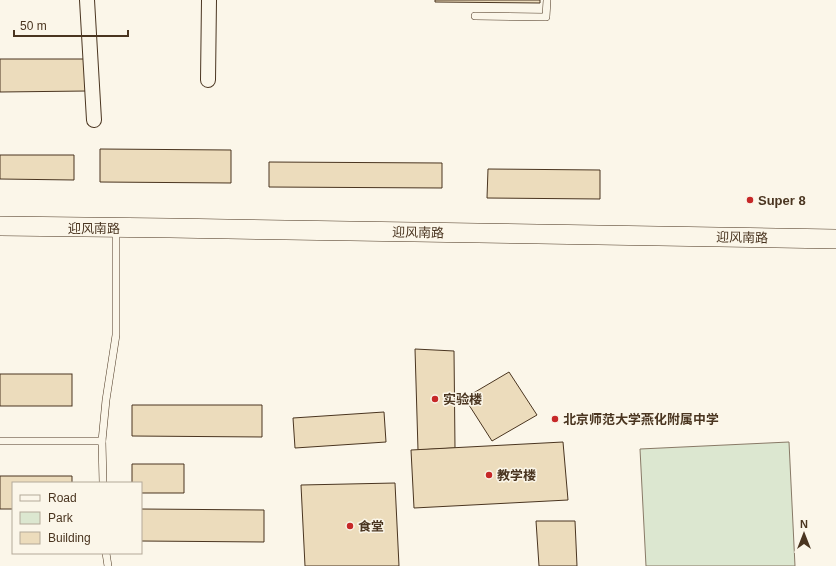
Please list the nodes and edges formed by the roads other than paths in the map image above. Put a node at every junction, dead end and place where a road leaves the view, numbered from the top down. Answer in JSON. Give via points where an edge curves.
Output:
{"nodes":[{"id":1,"x":87,"y":0,"type":"edge"},
{"id":2,"x":209,"y":0,"type":"edge"},
{"id":3,"x":547,"y":0,"type":"edge"},
{"id":4,"x":475,"y":16,"type":"dead end"},
{"id":5,"x":208,"y":80,"type":"dead end"},
{"id":6,"x":94,"y":120,"type":"dead end"},
{"id":7,"x":0,"y":226,"type":"edge"},
{"id":8,"x":116,"y":228,"type":"junction"},
{"id":9,"x":836,"y":239,"type":"edge"},
{"id":10,"x":102,"y":441,"type":"junction"},
{"id":11,"x":0,"y":442,"type":"edge"},
{"id":12,"x":102,"y":482,"type":"edge"},
{"id":13,"x":106,"y":554,"type":"edge"},
{"id":14,"x":108,"y":566,"type":"edge"}],
"edges":[{"from":1,"to":6,"type":"street"},
{"from":2,"to":5,"type":"street"},
{"from":3,"to":4,"type":"lane","via":[[546,17]]},
{"from":7,"to":8,"type":"street","name":"迎风南路"},
{"from":8,"to":9,"type":"street","name":"迎风南路"},
{"from":8,"to":10,"type":"lane","via":[[116,335]]},
{"from":10,"to":11,"type":"lane"},
{"from":10,"to":12,"type":"lane"},
{"from":13,"to":14,"type":"lane"}]}
